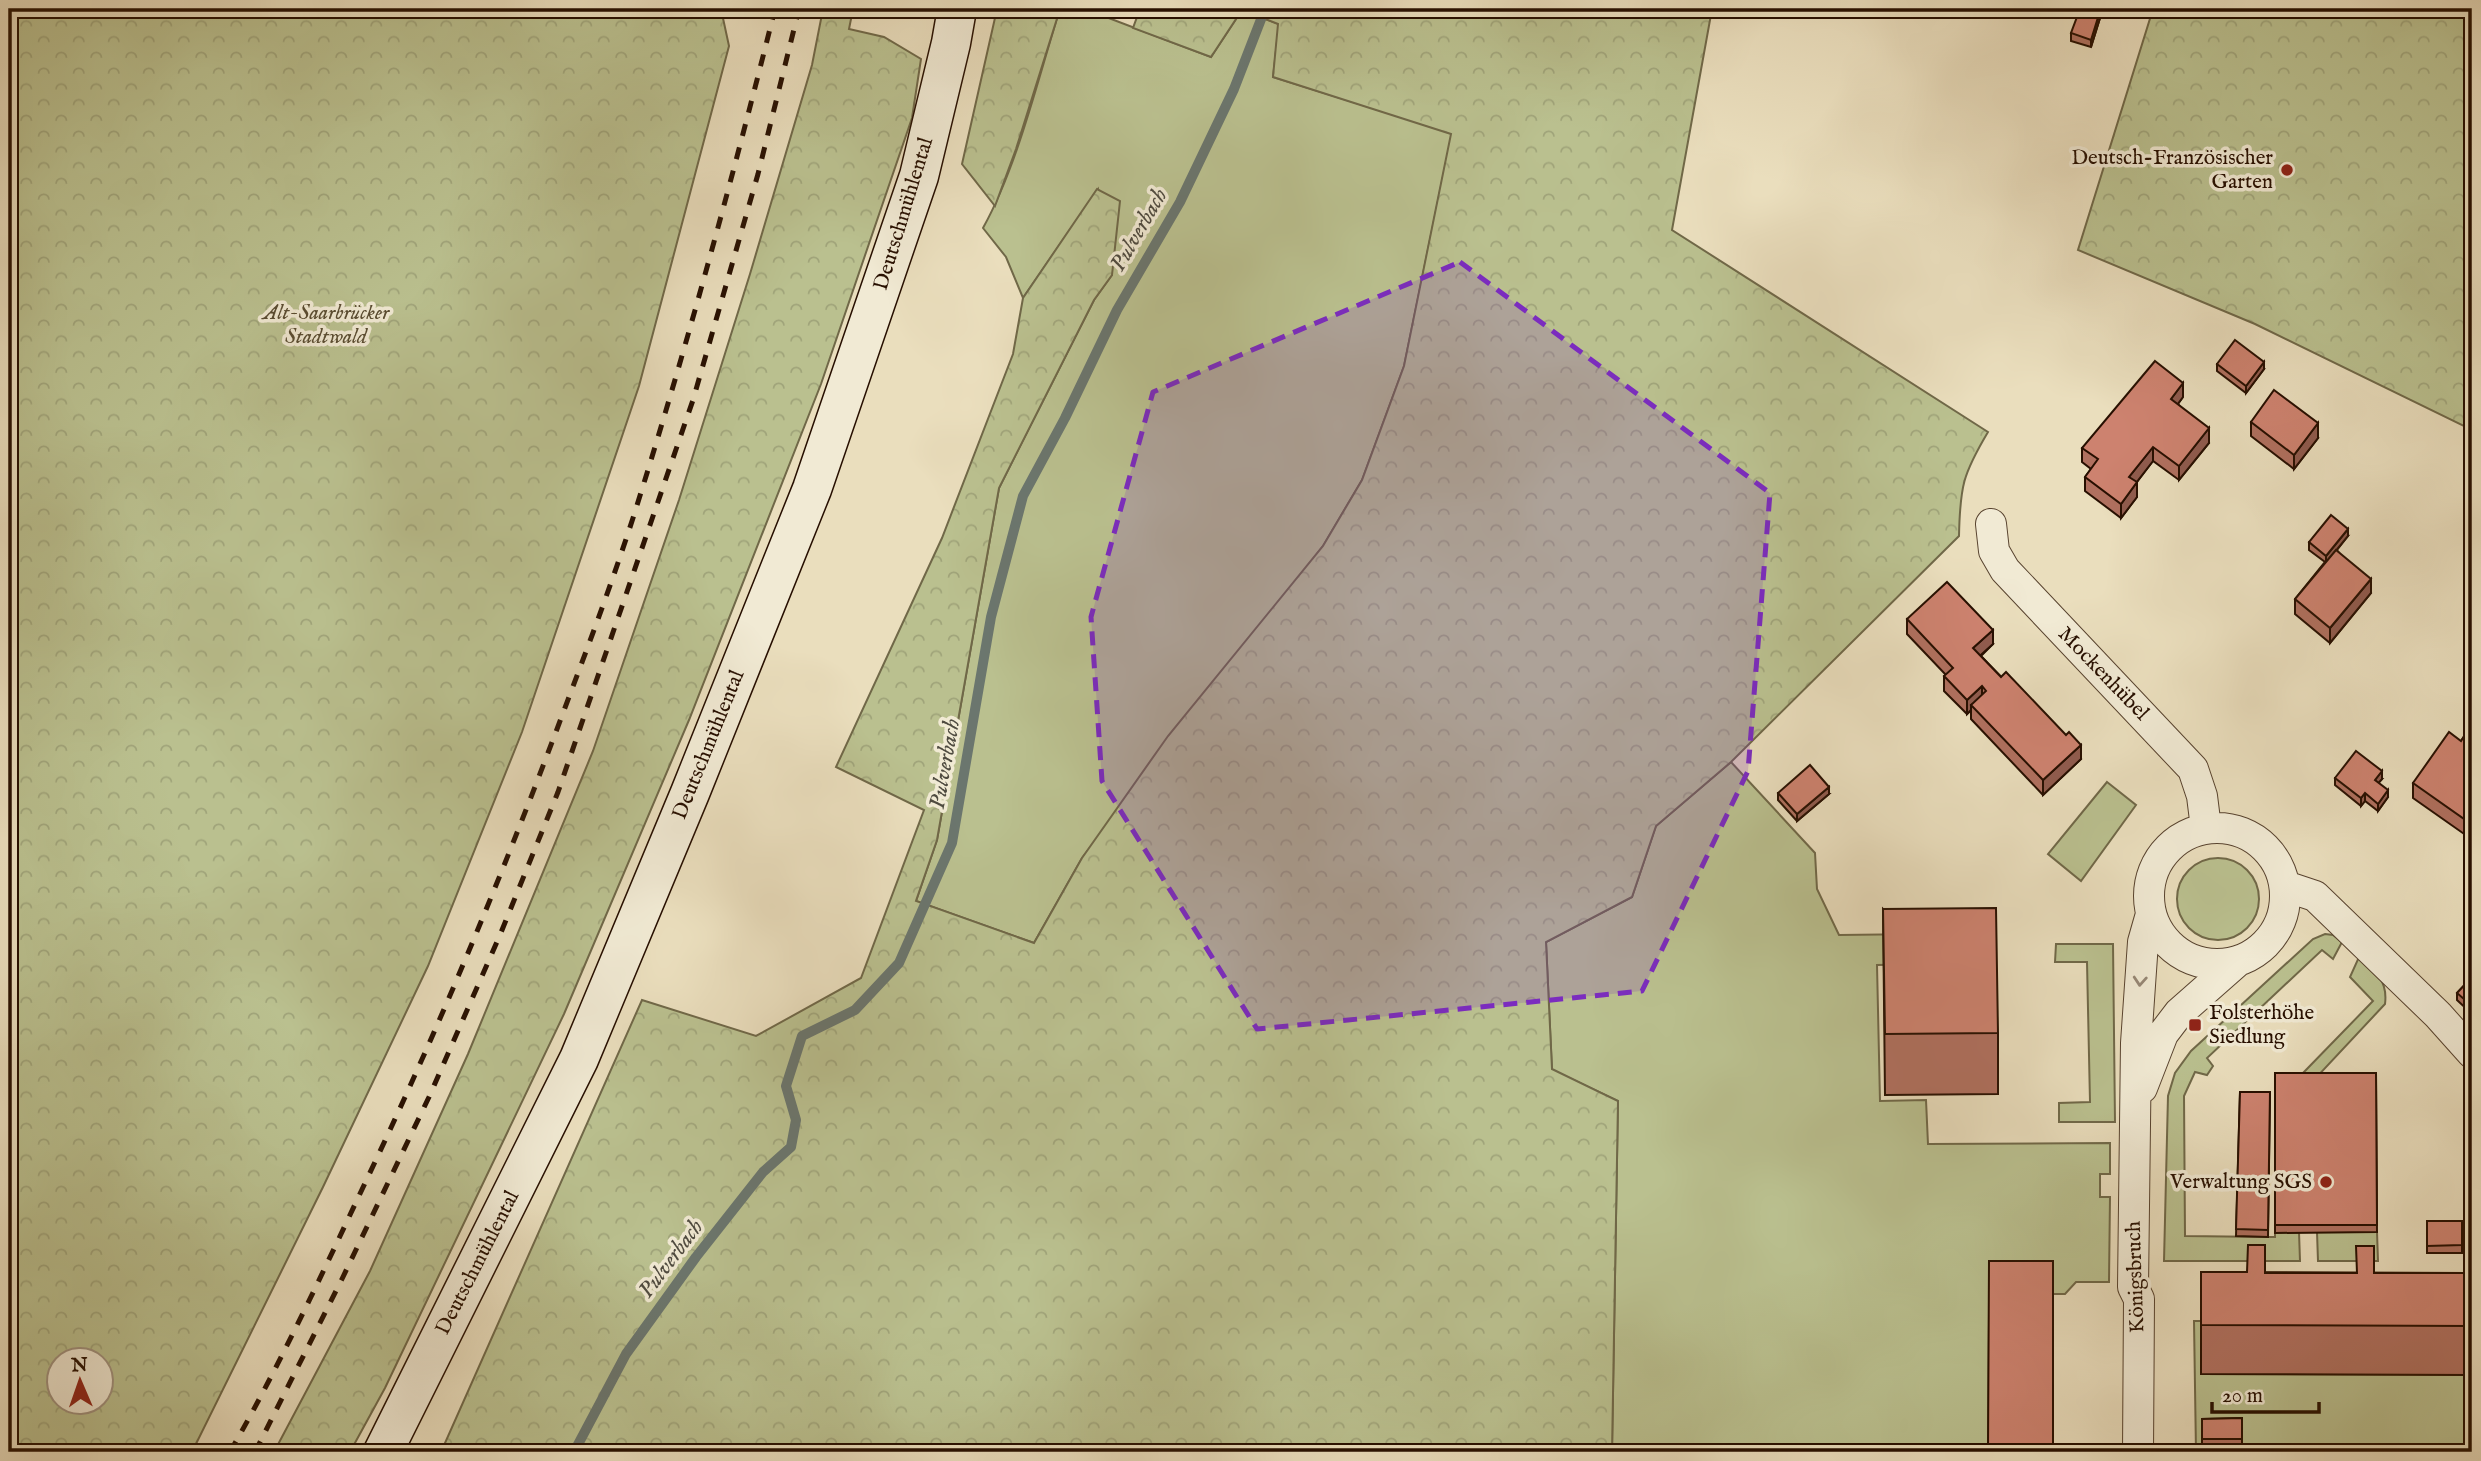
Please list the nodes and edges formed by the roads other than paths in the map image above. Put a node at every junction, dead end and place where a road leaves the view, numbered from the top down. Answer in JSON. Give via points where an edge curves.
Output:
{"nodes":[{"id":1,"x":957,"y":9,"type":"edge"},
{"id":2,"x":1991,"y":524,"type":"dead end"},
{"id":3,"x":2206,"y":828,"type":"junction"},
{"id":4,"x":2285,"y":886,"type":"junction"},
{"id":5,"x":2151,"y":914,"type":"junction"},
{"id":6,"x":2238,"y":961,"type":"junction"},
{"id":7,"x":2472,"y":1053,"type":"edge"},
{"id":8,"x":2137,"y":1101,"type":"junction"},
{"id":9,"x":383,"y":1452,"type":"edge"},
{"id":10,"x":2138,"y":1452,"type":"edge"}],
"edges":[{"from":1,"to":9,"type":"main road","name":"Deutschmühlental","via":[[919,176],[812,489],[579,1059]]},
{"from":2,"to":3,"type":"street","name":"Mockenhübel","via":[[1994,551],[2005,570],[2193,769]]},
{"from":3,"to":4,"type":"street","via":[[2228,828],[2266,847],[2279,865]]},
{"from":3,"to":5,"type":"street","name":"Königsbruch","via":[[2185,835],[2167,849],[2155,867],[2149,890]]},
{"from":4,"to":6,"type":"street","name":"Königsbruch","via":[[2280,924],[2270,940]]},
{"from":4,"to":7,"type":"street","via":[[2315,896]]},
{"from":5,"to":6,"type":"street","name":"Königsbruch","via":[[2166,941],[2192,959],[2206,964]]},
{"from":5,"to":8,"type":"street","name":"Königsbruch","one_way":true,"via":[[2143,942]]},
{"from":6,"to":8,"type":"street","name":"Königsbruch","via":[[2179,1013],[2163,1034]]},
{"from":8,"to":10,"type":"street","name":"Königsbruch","via":[[2133,1287],[2139,1298]]}]}
